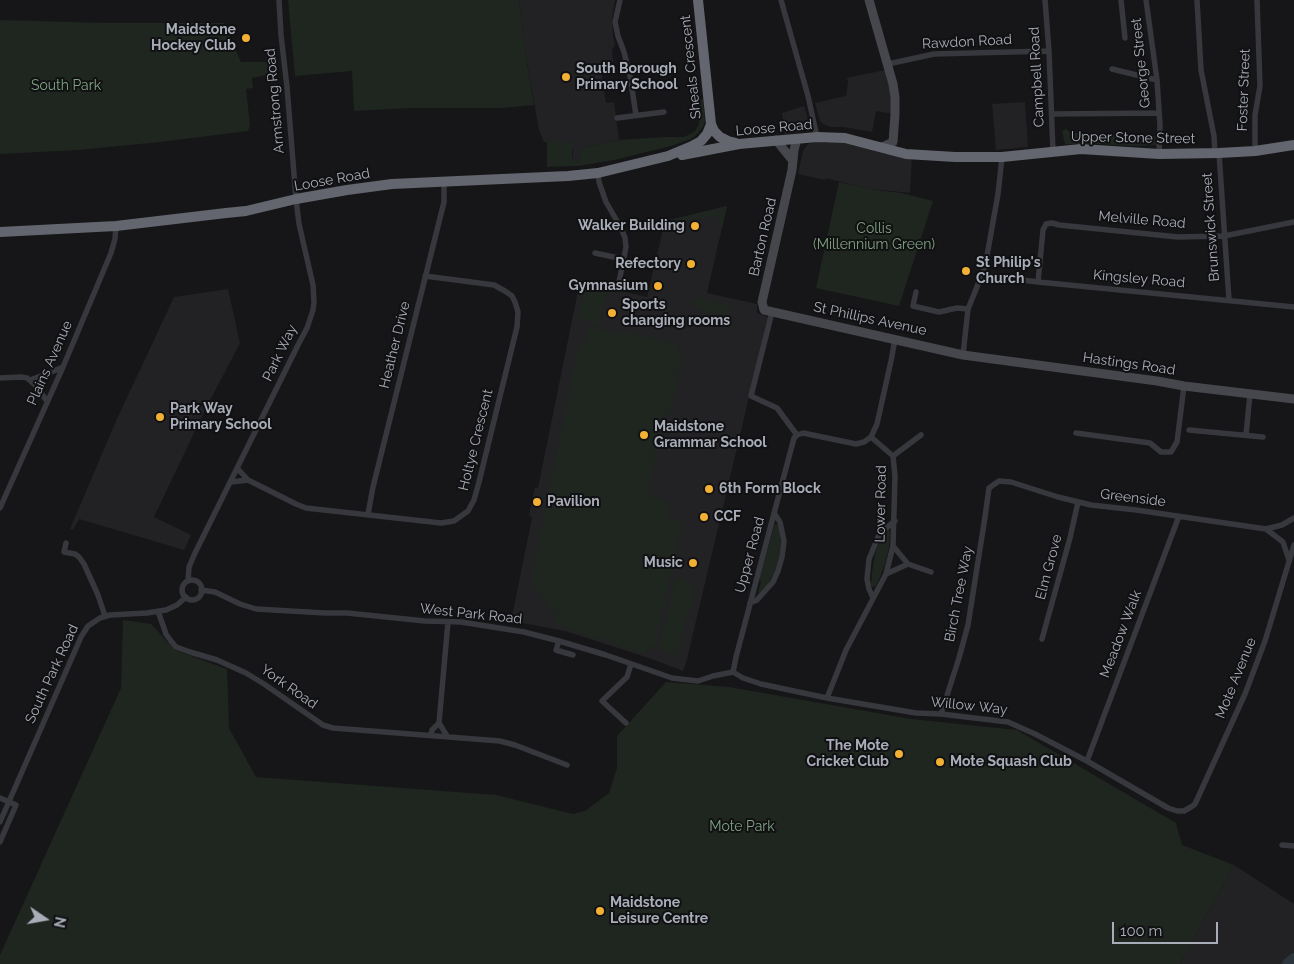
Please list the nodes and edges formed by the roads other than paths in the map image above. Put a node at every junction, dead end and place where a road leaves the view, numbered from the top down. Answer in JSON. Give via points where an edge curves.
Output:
{"nodes":[{"id":1,"x":279,"y":0,"type":"edge"},
{"id":2,"x":620,"y":0,"type":"edge"},
{"id":3,"x":698,"y":0,"type":"edge"},
{"id":4,"x":781,"y":0,"type":"edge"},
{"id":5,"x":869,"y":0,"type":"edge"},
{"id":6,"x":1045,"y":0,"type":"edge"},
{"id":7,"x":1121,"y":0,"type":"edge"},
{"id":8,"x":1146,"y":0,"type":"edge"},
{"id":9,"x":1197,"y":0,"type":"edge"},
{"id":10,"x":1257,"y":0,"type":"edge"},
{"id":11,"x":1125,"y":38,"type":"dead end"},
{"id":12,"x":1049,"y":51,"type":"junction"},
{"id":13,"x":888,"y":64,"type":"junction"},
{"id":14,"x":1112,"y":68,"type":"dead end"},
{"id":15,"x":1157,"y":80,"type":"junction"},
{"id":16,"x":664,"y":112,"type":"dead end"},
{"id":17,"x":1159,"y":113,"type":"junction"},
{"id":18,"x":1052,"y":114,"type":"junction"},
{"id":19,"x":636,"y":115,"type":"junction"},
{"id":20,"x":617,"y":118,"type":"dead end"},
{"id":21,"x":711,"y":124,"type":"junction"},
{"id":22,"x":817,"y":137,"type":"junction"},
{"id":23,"x":797,"y":139,"type":"junction"},
{"id":24,"x":776,"y":140,"type":"junction"},
{"id":25,"x":739,"y":144,"type":"junction"},
{"id":26,"x":1294,"y":145,"type":"edge"},
{"id":27,"x":882,"y":148,"type":"junction"},
{"id":28,"x":1255,"y":151,"type":"junction"},
{"id":29,"x":1053,"y":152,"type":"junction"},
{"id":30,"x":1217,"y":153,"type":"junction"},
{"id":31,"x":1159,"y":154,"type":"junction"},
{"id":32,"x":668,"y":156,"type":"junction"},
{"id":33,"x":1002,"y":157,"type":"junction"},
{"id":34,"x":793,"y":161,"type":"junction"},
{"id":35,"x":598,"y":173,"type":"junction"},
{"id":36,"x":444,"y":182,"type":"junction"},
{"id":37,"x":296,"y":199,"type":"junction"},
{"id":38,"x":1294,"y":222,"type":"edge"},
{"id":39,"x":116,"y":226,"type":"junction"},
{"id":40,"x":0,"y":232,"type":"edge"},
{"id":41,"x":1224,"y":236,"type":"junction"},
{"id":42,"x":596,"y":254,"type":"dead end"},
{"id":43,"x":624,"y":259,"type":"junction"},
{"id":44,"x":983,"y":274,"type":"junction"},
{"id":45,"x":425,"y":276,"type":"junction"},
{"id":46,"x":619,"y":282,"type":"dead end"},
{"id":47,"x":1038,"y":282,"type":"junction"},
{"id":48,"x":916,"y":292,"type":"dead end"},
{"id":49,"x":1229,"y":300,"type":"junction"},
{"id":50,"x":1294,"y":307,"type":"edge"},
{"id":51,"x":968,"y":309,"type":"junction"},
{"id":52,"x":772,"y":312,"type":"junction"},
{"id":53,"x":895,"y":339,"type":"junction"},
{"id":54,"x":962,"y":354,"type":"junction"},
{"id":55,"x":63,"y":367,"type":"junction"},
{"id":56,"x":0,"y":378,"type":"edge"},
{"id":57,"x":30,"y":380,"type":"junction"},
{"id":58,"x":1184,"y":386,"type":"junction"},
{"id":59,"x":1250,"y":394,"type":"junction"},
{"id":60,"x":1294,"y":399,"type":"edge"},
{"id":61,"x":47,"y":401,"type":"junction"},
{"id":62,"x":1189,"y":430,"type":"dead end"},
{"id":63,"x":1076,"y":433,"type":"dead end"},
{"id":64,"x":797,"y":435,"type":"junction"},
{"id":65,"x":921,"y":435,"type":"dead end"},
{"id":66,"x":1246,"y":435,"type":"junction"},
{"id":67,"x":871,"y":437,"type":"junction"},
{"id":68,"x":1262,"y":437,"type":"dead end"},
{"id":69,"x":894,"y":456,"type":"junction"},
{"id":70,"x":238,"y":468,"type":"junction"},
{"id":71,"x":248,"y":480,"type":"junction"},
{"id":72,"x":999,"y":480,"type":"joint"},
{"id":73,"x":231,"y":482,"type":"junction"},
{"id":74,"x":1078,"y":502,"type":"junction"},
{"id":75,"x":0,"y":508,"type":"edge"},
{"id":76,"x":774,"y":513,"type":"junction"},
{"id":77,"x":368,"y":514,"type":"junction"},
{"id":78,"x":1179,"y":516,"type":"junction"},
{"id":79,"x":1294,"y":518,"type":"edge"},
{"id":80,"x":894,"y":521,"type":"junction"},
{"id":81,"x":1266,"y":529,"type":"junction"},
{"id":82,"x":66,"y":543,"type":"dead end"},
{"id":83,"x":1294,"y":545,"type":"edge"},
{"id":84,"x":894,"y":546,"type":"junction"},
{"id":85,"x":1289,"y":560,"type":"junction"},
{"id":86,"x":908,"y":564,"type":"junction"},
{"id":87,"x":931,"y":572,"type":"dead end"},
{"id":88,"x":886,"y":574,"type":"junction"},
{"id":89,"x":188,"y":581,"type":"junction"},
{"id":90,"x":202,"y":590,"type":"junction"},
{"id":91,"x":186,"y":598,"type":"junction"},
{"id":92,"x":873,"y":598,"type":"junction"},
{"id":93,"x":750,"y":603,"type":"junction"},
{"id":94,"x":158,"y":611,"type":"junction"},
{"id":95,"x":105,"y":616,"type":"junction"},
{"id":96,"x":448,"y":622,"type":"junction"},
{"id":97,"x":1042,"y":639,"type":"dead end"},
{"id":98,"x":559,"y":641,"type":"junction"},
{"id":99,"x":573,"y":655,"type":"dead end"},
{"id":100,"x":631,"y":664,"type":"junction"},
{"id":101,"x":733,"y":672,"type":"junction"},
{"id":102,"x":827,"y":698,"type":"junction"},
{"id":103,"x":941,"y":714,"type":"junction"},
{"id":104,"x":439,"y":723,"type":"junction"},
{"id":105,"x":626,"y":723,"type":"dead end"},
{"id":106,"x":431,"y":735,"type":"junction"},
{"id":107,"x":447,"y":736,"type":"junction"},
{"id":108,"x":1087,"y":760,"type":"junction"},
{"id":109,"x":567,"y":764,"type":"dead end"},
{"id":110,"x":0,"y":798,"type":"edge"},
{"id":111,"x":9,"y":802,"type":"junction"},
{"id":112,"x":1184,"y":810,"type":"joint"},
{"id":113,"x":0,"y":822,"type":"edge"},
{"id":114,"x":0,"y":842,"type":"edge"},
{"id":115,"x":1282,"y":845,"type":"dead end"},
{"id":116,"x":1294,"y":846,"type":"edge"}],
"edges":[{"from":1,"to":37,"type":"street","name":"Armstrong Road"},
{"from":2,"to":19,"type":"street","via":[[616,22]]},
{"from":3,"to":21,"type":"highway","name":"Sheals Crescent"},
{"from":4,"to":22,"type":"street"},
{"from":5,"to":13,"type":"street"},
{"from":6,"to":12,"type":"street","name":"Campbell Road"},
{"from":7,"to":11,"type":"street"},
{"from":8,"to":15,"type":"street","name":"George Street"},
{"from":9,"to":30,"type":"street","name":"Brunswick Street","via":[[1201,70]]},
{"from":10,"to":28,"type":"street","name":"Foster Street","via":[[1260,86],[1255,115]]},
{"from":12,"to":13,"type":"street","name":"Rawdon Road","via":[[934,54]]},
{"from":12,"to":18,"type":"street","name":"Campbell Road"},
{"from":13,"to":27,"type":"street","via":[[895,97],[894,137],[893,142]]},
{"from":14,"to":15,"type":"street"},
{"from":15,"to":17,"type":"street","name":"George Street"},
{"from":16,"to":19,"type":"street"},
{"from":17,"to":18,"type":"street"},
{"from":17,"to":31,"type":"street","name":"George Street"},
{"from":18,"to":29,"type":"street","name":"Campbell Road"},
{"from":19,"to":20,"type":"street"},
{"from":21,"to":25,"type":"highway","name":"Sheals Crescent","via":[[720,138]]},
{"from":21,"to":32,"type":"highway","name":"Loose Road","via":[[701,141]]},
{"from":22,"to":23,"type":"highway","name":"Loose Road"},
{"from":22,"to":27,"type":"highway","name":"Loose Road","via":[[845,138]]},
{"from":23,"to":24,"type":"highway","name":"Loose Road"},
{"from":23,"to":34,"type":"street","name":"Barton Road"},
{"from":24,"to":25,"type":"highway","name":"Loose Road"},
{"from":24,"to":34,"type":"street"},
{"from":25,"to":32,"type":"highway","name":"Loose Road"},
{"from":26,"to":28,"type":"highway","name":"Upper Stone Street"},
{"from":27,"to":33,"type":"highway","name":"Upper Stone Street","via":[[911,154]]},
{"from":28,"to":30,"type":"highway","name":"Upper Stone Street"},
{"from":29,"to":31,"type":"highway","name":"Upper Stone Street","via":[[1080,149]]},
{"from":29,"to":33,"type":"highway","name":"Upper Stone Street"},
{"from":30,"to":31,"type":"highway","name":"Upper Stone Street"},
{"from":30,"to":41,"type":"street","name":"Brunswick Street"},
{"from":32,"to":35,"type":"highway","name":"Loose Road"},
{"from":33,"to":44,"type":"street"},
{"from":34,"to":52,"type":"street","name":"Barton Road","via":[[762,302],[764,310]]},
{"from":35,"to":36,"type":"highway","name":"Loose Road"},
{"from":35,"to":43,"type":"street","via":[[606,202],[625,238]]},
{"from":36,"to":37,"type":"highway","name":"Loose Road","via":[[392,184]]},
{"from":36,"to":45,"type":"street","name":"Heather Drive","via":[[444,202]]},
{"from":37,"to":39,"type":"highway","name":"Loose Road","via":[[246,211]]},
{"from":37,"to":70,"type":"street","name":"Park Way","via":[[313,285],[313,310]]},
{"from":38,"to":41,"type":"street","name":"Melville Road"},
{"from":39,"to":40,"type":"highway","name":"Loose Road"},
{"from":39,"to":55,"type":"street","name":"Plains Avenue","via":[[111,253]]},
{"from":41,"to":47,"type":"street","name":"Melville Road","via":[[1178,237],[1046,224]]},
{"from":41,"to":49,"type":"street","name":"Brunswick Street"},
{"from":42,"to":43,"type":"street"},
{"from":43,"to":46,"type":"street"},
{"from":44,"to":47,"type":"street","name":"Kingsley Road"},
{"from":44,"to":51,"type":"street"},
{"from":45,"to":77,"type":"street","name":"Heather Drive"},
{"from":45,"to":77,"type":"street","name":"Holtye Crescent","via":[[488,284],[505,291],[514,299],[518,312],[515,336],[476,493],[468,511],[450,523]]},
{"from":47,"to":49,"type":"street","name":"Kingsley Road"},
{"from":48,"to":51,"type":"street","via":[[913,306],[939,312]]},
{"from":49,"to":50,"type":"street","name":"Kingsley Road"},
{"from":51,"to":54,"type":"street"},
{"from":52,"to":53,"type":"street","name":"St Phillips Avenue"},
{"from":52,"to":64,"type":"street","via":[[751,396],[777,408]]},
{"from":53,"to":54,"type":"street","name":"St Phillips Avenue"},
{"from":53,"to":67,"type":"street","via":[[882,406]]},
{"from":54,"to":58,"type":"street","name":"Hastings Road"},
{"from":55,"to":57,"type":"street"},
{"from":55,"to":61,"type":"street","name":"Plains Avenue"},
{"from":56,"to":57,"type":"street"},
{"from":57,"to":61,"type":"street"},
{"from":58,"to":59,"type":"street","name":"Hastings Road"},
{"from":58,"to":63,"type":"street","via":[[1177,442],[1171,452],[1161,452],[1150,443]]},
{"from":59,"to":60,"type":"street","name":"Hastings Road"},
{"from":59,"to":66,"type":"street"},
{"from":61,"to":75,"type":"street","name":"Plains Avenue"},
{"from":62,"to":66,"type":"street"},
{"from":64,"to":67,"type":"street","via":[[803,433],[856,444]]},
{"from":64,"to":76,"type":"street","name":"Upper Road"},
{"from":65,"to":69,"type":"street"},
{"from":66,"to":68,"type":"street"},
{"from":67,"to":69,"type":"street","name":"Lower Road"},
{"from":69,"to":80,"type":"street","name":"Lower Road"},
{"from":70,"to":71,"type":"street","name":"Holtye Crescent"},
{"from":70,"to":73,"type":"street","name":"Park Way"},
{"from":71,"to":73,"type":"street"},
{"from":71,"to":77,"type":"street","name":"Holtye Crescent","via":[[301,506]]},
{"from":72,"to":74,"type":"street","name":"Greenside"},
{"from":72,"to":103,"type":"street","name":"Birch Tree Way","via":[[989,488],[968,625]]},
{"from":73,"to":89,"type":"street","name":"Park Way","via":[[191,561]]},
{"from":74,"to":78,"type":"street","name":"Greenside"},
{"from":74,"to":97,"type":"street","name":"Elm Grove"},
{"from":76,"to":93,"type":"street","name":"Upper Road"},
{"from":76,"to":93,"type":"street","name":"Upper Road","via":[[780,522],[784,541],[782,557],[773,582],[758,600]]},
{"from":78,"to":81,"type":"street","name":"Greenside"},
{"from":78,"to":108,"type":"street","name":"Meadow Walk"},
{"from":79,"to":81,"type":"street","name":"Greenside"},
{"from":80,"to":84,"type":"street","name":"Lower Road"},
{"from":80,"to":92,"type":"street","via":[[878,537],[869,559],[867,579]]},
{"from":81,"to":85,"type":"street","via":[[1283,542]]},
{"from":82,"to":95,"type":"street","via":[[64,552],[75,554],[81,560]]},
{"from":83,"to":85,"type":"street","name":"Mote Avenue"},
{"from":84,"to":86,"type":"street"},
{"from":84,"to":88,"type":"street","name":"Lower Road"},
{"from":85,"to":112,"type":"street","name":"Mote Avenue","via":[[1245,694],[1195,804]]},
{"from":86,"to":87,"type":"street"},
{"from":86,"to":88,"type":"street"},
{"from":88,"to":92,"type":"street","name":"Lower Road"},
{"from":89,"to":90,"type":"street","via":[[197,582]]},
{"from":89,"to":91,"type":"street","via":[[182,590]]},
{"from":90,"to":91,"type":"street","via":[[196,599]]},
{"from":90,"to":96,"type":"street","name":"West Park Road","via":[[256,609]]},
{"from":91,"to":94,"type":"street","via":[[178,605]]},
{"from":92,"to":102,"type":"street","name":"Lower Road","via":[[846,650]]},
{"from":93,"to":101,"type":"street","name":"Upper Road"},
{"from":94,"to":95,"type":"street"},
{"from":94,"to":106,"type":"street","name":"York Road","via":[[166,634],[176,647],[246,673],[323,726]]},
{"from":95,"to":111,"type":"street","name":"South Park Road","via":[[92,622],[81,637]]},
{"from":96,"to":98,"type":"street","name":"West Park Road","via":[[524,632]]},
{"from":96,"to":104,"type":"street"},
{"from":98,"to":99,"type":"street","via":[[556,650]]},
{"from":98,"to":100,"type":"street","name":"West Park Road"},
{"from":100,"to":101,"type":"street","name":"West Park Road","via":[[672,678],[698,680]]},
{"from":100,"to":105,"type":"street","via":[[627,677],[602,701]]},
{"from":101,"to":102,"type":"street","name":"Willow Way","via":[[761,684]]},
{"from":102,"to":103,"type":"street","name":"Willow Way","via":[[916,714]]},
{"from":103,"to":108,"type":"street","name":"Willow Way","via":[[1008,722]]},
{"from":104,"to":106,"type":"street"},
{"from":104,"to":107,"type":"street"},
{"from":106,"to":107,"type":"street","name":"York Road"},
{"from":107,"to":109,"type":"street","name":"York Road","via":[[507,742]]},
{"from":108,"to":112,"type":"street","name":"Willow Way","via":[[1168,808]]},
{"from":110,"to":111,"type":"street"},
{"from":111,"to":113,"type":"street","name":"South Park Road"},
{"from":111,"to":114,"type":"street","name":"South Park Road","via":[[16,805]]},
{"from":115,"to":116,"type":"street"}]}
